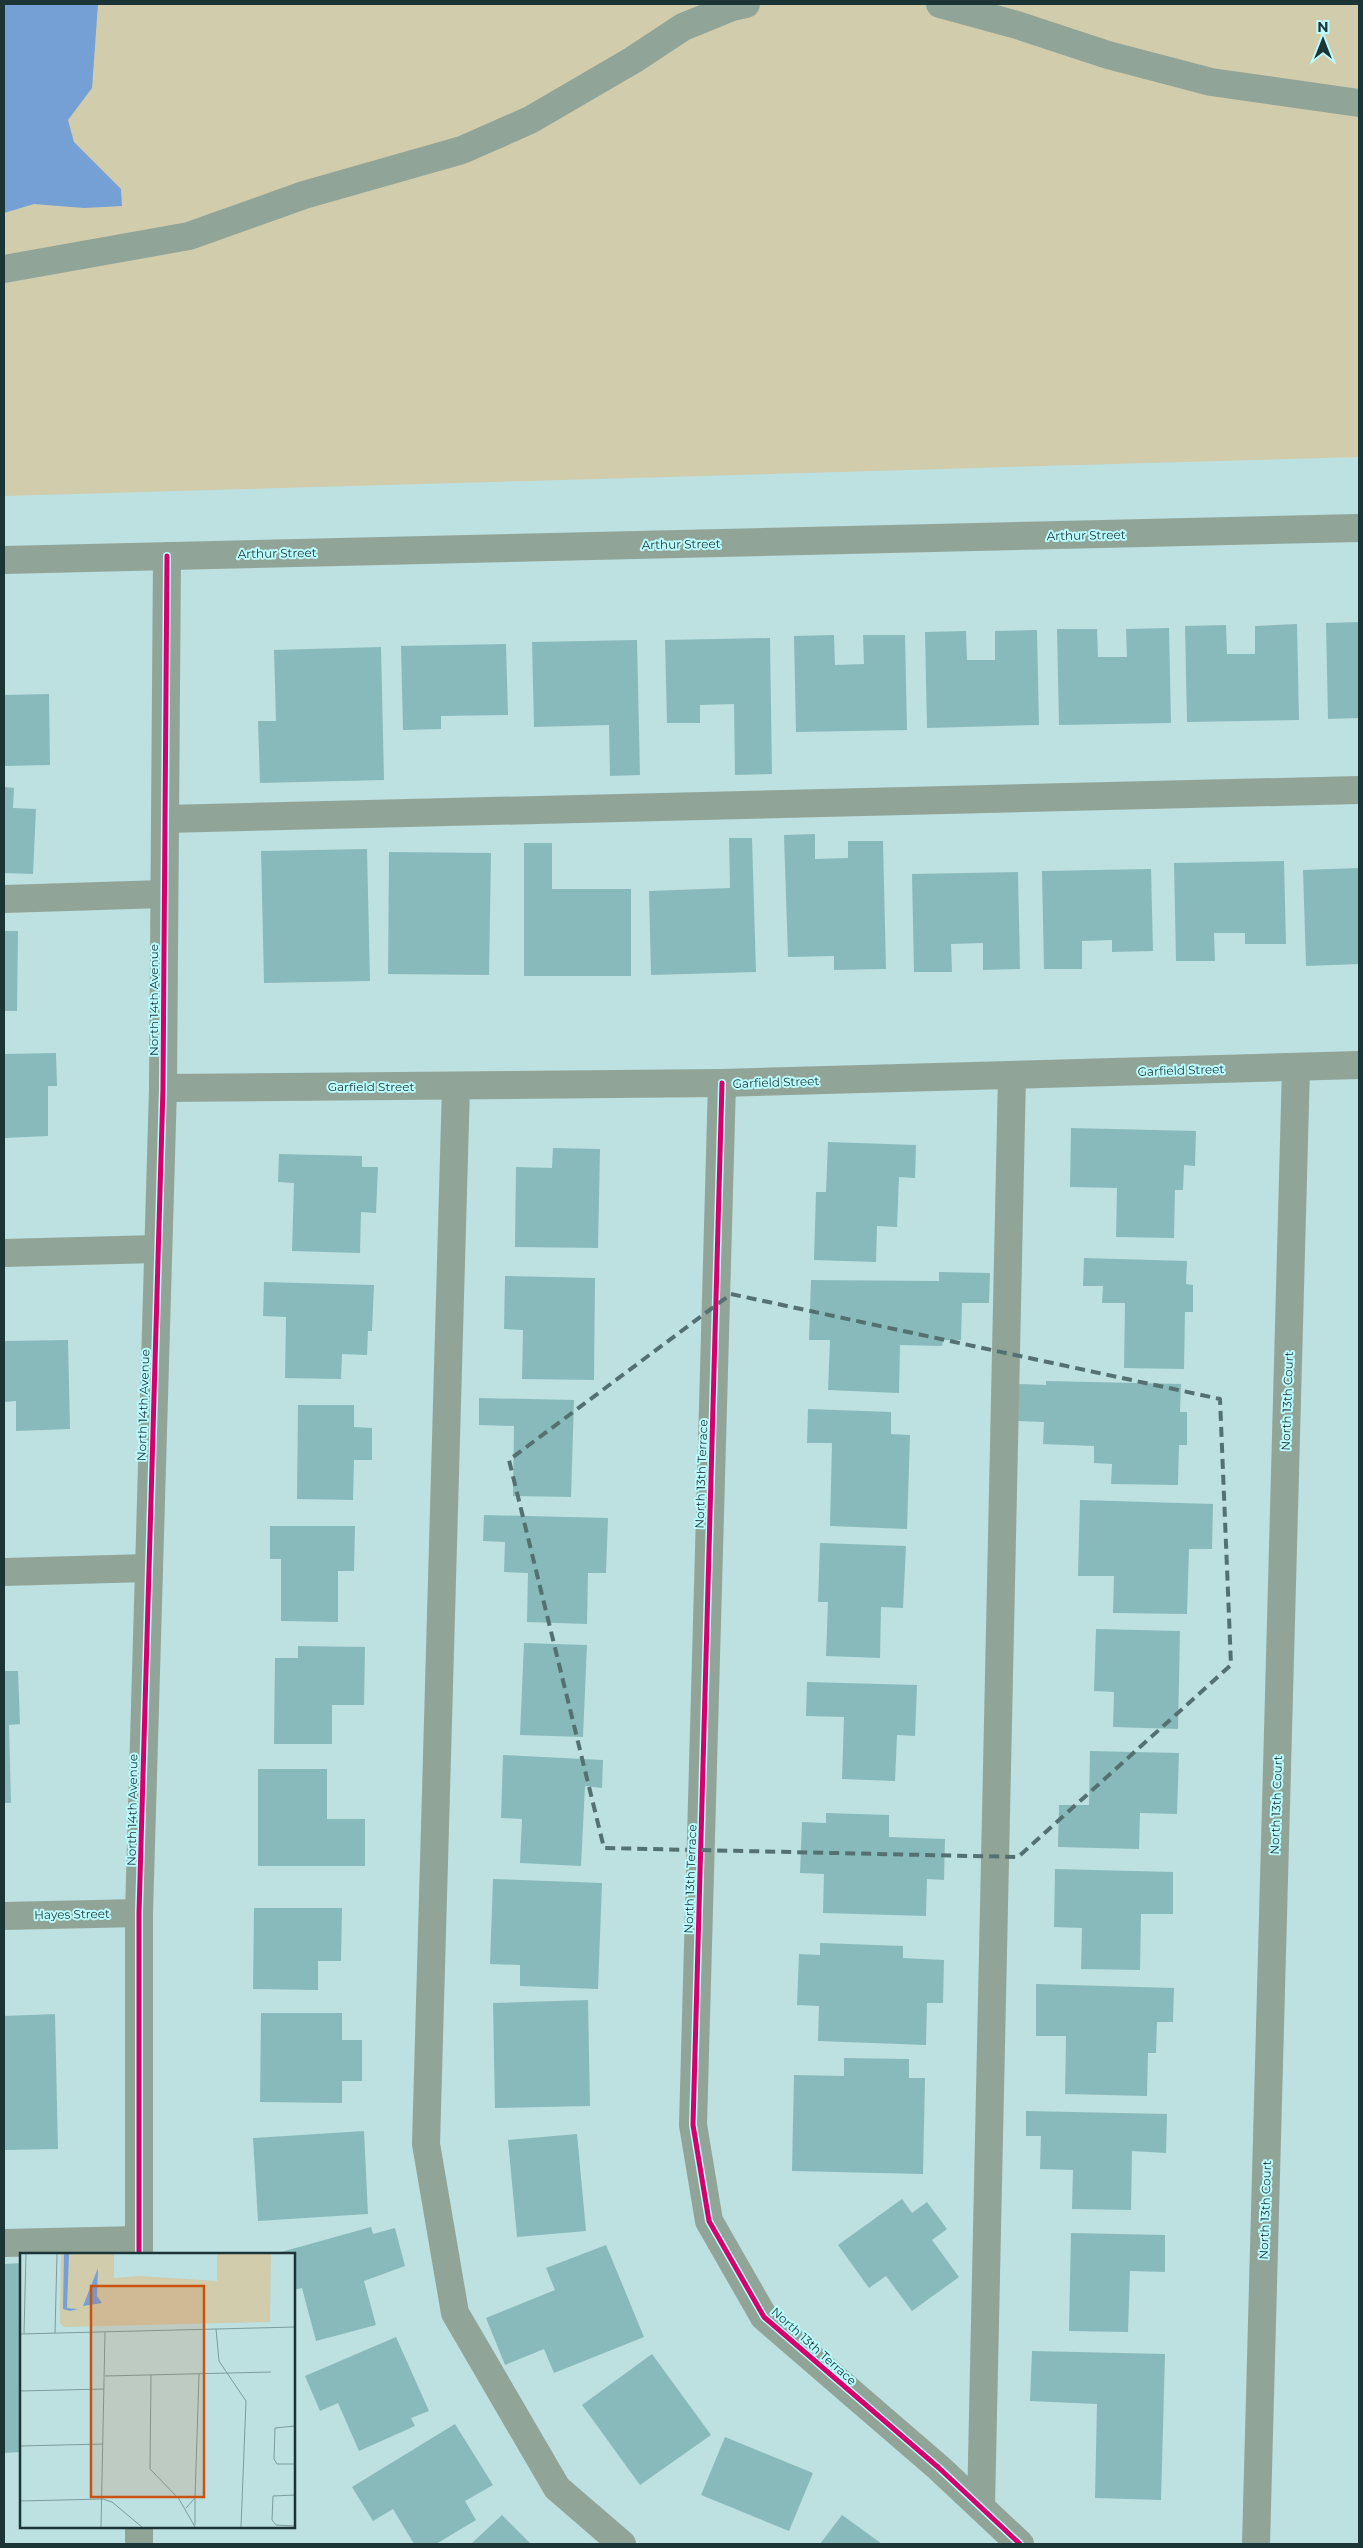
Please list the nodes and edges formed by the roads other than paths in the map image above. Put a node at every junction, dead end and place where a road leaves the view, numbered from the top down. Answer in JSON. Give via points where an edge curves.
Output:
{"nodes":[{"id":1,"x":746,"y":4,"type":"edge"},
{"id":2,"x":940,"y":4,"type":"edge"},
{"id":3,"x":1359,"y":103,"type":"edge"},
{"id":4,"x":4,"y":270,"type":"edge"},
{"id":5,"x":1359,"y":528,"type":"edge"},
{"id":6,"x":167,"y":556,"type":"junction"},
{"id":7,"x":4,"y":560,"type":"edge"},
{"id":8,"x":1359,"y":790,"type":"edge"},
{"id":9,"x":165,"y":819,"type":"junction"},
{"id":10,"x":164,"y":894,"type":"junction"},
{"id":11,"x":4,"y":898,"type":"edge"},
{"id":12,"x":1359,"y":1065,"type":"edge"},
{"id":13,"x":1296,"y":1066,"type":"junction"},
{"id":14,"x":1012,"y":1075,"type":"junction"},
{"id":15,"x":722,"y":1084,"type":"junction"},
{"id":16,"x":456,"y":1086,"type":"junction"},
{"id":17,"x":163,"y":1088,"type":"junction"},
{"id":18,"x":157,"y":1249,"type":"junction"},
{"id":19,"x":4,"y":1253,"type":"edge"},
{"id":20,"x":148,"y":1568,"type":"junction"},
{"id":21,"x":4,"y":1572,"type":"edge"},
{"id":22,"x":140,"y":1913,"type":"junction"},
{"id":23,"x":4,"y":1916,"type":"edge"},
{"id":24,"x":4,"y":2243,"type":"edge"},
{"id":25,"x":140,"y":2247,"type":"edge"},
{"id":26,"x":981,"y":2507,"type":"junction"},
{"id":27,"x":139,"y":2528,"type":"edge"},
{"id":28,"x":139,"y":2544,"type":"edge"},
{"id":29,"x":622,"y":2544,"type":"edge"},
{"id":30,"x":1020,"y":2544,"type":"edge"},
{"id":31,"x":1256,"y":2544,"type":"edge"}],
"edges":[{"from":1,"to":4,"type":"street","via":[[683,28],[530,120],[462,150],[304,195],[189,236]]},
{"from":2,"to":3,"type":"street","via":[[1017,24],[1108,56],[1211,82]]},
{"from":5,"to":6,"type":"street","name":"Arthur Street"},
{"from":6,"to":7,"type":"street","name":"Arthur Street"},
{"from":6,"to":9,"type":"street","name":"North 14th Avenue"},
{"from":8,"to":9,"type":"street"},
{"from":9,"to":10,"type":"street","name":"North 14th Avenue"},
{"from":10,"to":11,"type":"street"},
{"from":10,"to":17,"type":"street","name":"North 14th Avenue"},
{"from":12,"to":13,"type":"street","name":"Garfield Street"},
{"from":13,"to":14,"type":"street","name":"Garfield Street"},
{"from":13,"to":31,"type":"street","name":"North 13th Court"},
{"from":14,"to":15,"type":"street","name":"Garfield Street"},
{"from":14,"to":26,"type":"street"},
{"from":15,"to":16,"type":"street","name":"Garfield Street"},
{"from":15,"to":26,"type":"street","name":"North 13th Terrace","via":[[693,2126],[709,2221],[764,2317]]},
{"from":16,"to":17,"type":"street","name":"Garfield Street"},
{"from":16,"to":29,"type":"street","via":[[426,2144],[455,2313],[557,2488]]},
{"from":17,"to":18,"type":"street","name":"North 14th Avenue"},
{"from":18,"to":19,"type":"street"},
{"from":18,"to":20,"type":"street","name":"North 14th Avenue"},
{"from":20,"to":21,"type":"street"},
{"from":20,"to":22,"type":"street","name":"North 14th Avenue"},
{"from":22,"to":23,"type":"street","name":"Hayes Street"},
{"from":22,"to":25,"type":"street","name":"North 14th Avenue"},
{"from":24,"to":25,"type":"street"},
{"from":26,"to":30,"type":"street","name":"North 13th Terrace"},
{"from":27,"to":28,"type":"street"}]}
